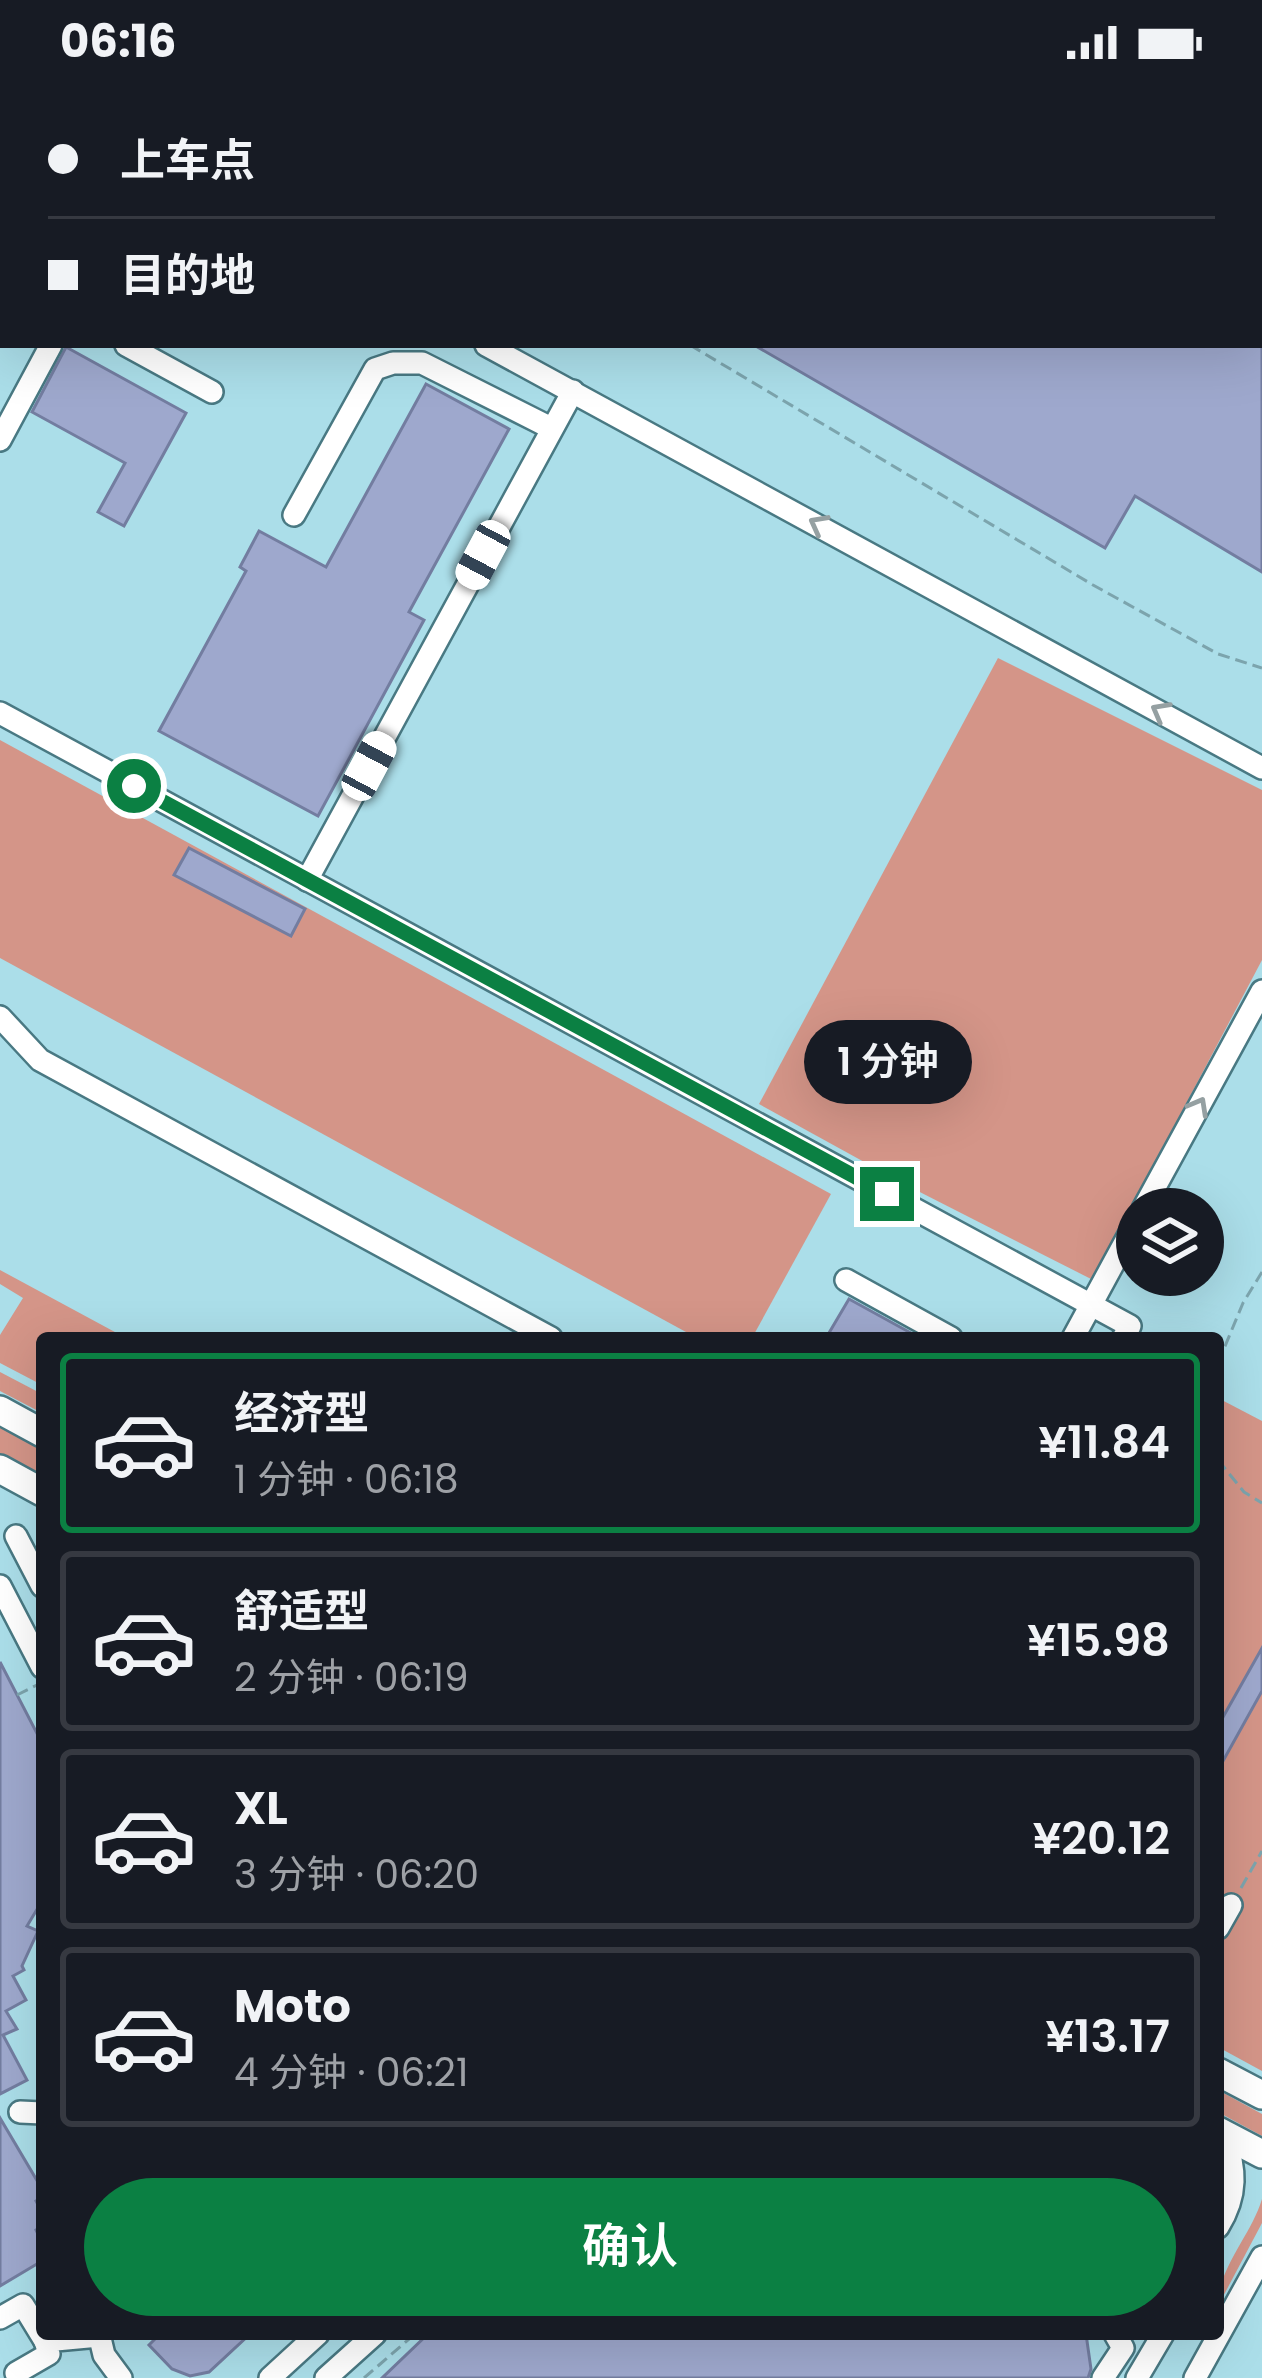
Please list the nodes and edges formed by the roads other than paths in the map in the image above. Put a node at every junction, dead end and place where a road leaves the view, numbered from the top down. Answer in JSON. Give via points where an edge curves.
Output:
{"nodes":[{"id":1,"x":49,"y":348,"type":"edge"},
{"id":2,"x":131,"y":348,"type":"edge"},
{"id":3,"x":492,"y":348,"type":"edge"},
{"id":4,"x":212,"y":392,"type":"dead end"},
{"id":5,"x":573,"y":392,"type":"junction"},
{"id":6,"x":551,"y":428,"type":"junction"},
{"id":7,"x":0,"y":440,"type":"edge"},
{"id":8,"x":294,"y":515,"type":"dead end"},
{"id":9,"x":0,"y":713,"type":"edge"},
{"id":10,"x":1262,"y":768,"type":"edge"},
{"id":11,"x":307,"y":880,"type":"junction"},
{"id":12,"x":1262,"y":991,"type":"edge"},
{"id":13,"x":0,"y":1018,"type":"edge"},
{"id":14,"x":1154,"y":1188,"type":"edge"},
{"id":15,"x":1116,"y":1259,"type":"edge"},
{"id":16,"x":846,"y":1280,"type":"dead end"},
{"id":17,"x":1091,"y":1305,"type":"junction"},
{"id":18,"x":540,"y":1332,"type":"edge"},
{"id":19,"x":940,"y":1332,"type":"edge"},
{"id":20,"x":1076,"y":1332,"type":"edge"},
{"id":21,"x":1127,"y":1332,"type":"edge"},
{"id":22,"x":0,"y":1410,"type":"edge"},
{"id":23,"x":36,"y":1430,"type":"edge"},
{"id":24,"x":0,"y":1469,"type":"edge"},
{"id":25,"x":36,"y":1489,"type":"edge"},
{"id":26,"x":8,"y":1532,"type":"edge"},
{"id":27,"x":36,"y":1547,"type":"edge"},
{"id":28,"x":36,"y":1576,"type":"edge"},
{"id":29,"x":0,"y":1586,"type":"edge"},
{"id":30,"x":36,"y":1655,"type":"edge"},
{"id":31,"x":1231,"y":1905,"type":"road end"},
{"id":32,"x":1224,"y":1917,"type":"edge"},
{"id":33,"x":1224,"y":2075,"type":"edge"},
{"id":34,"x":1262,"y":2095,"type":"edge"},
{"id":35,"x":1224,"y":2134,"type":"edge"},
{"id":36,"x":1224,"y":2139,"type":"edge"},
{"id":37,"x":1262,"y":2154,"type":"edge"},
{"id":38,"x":1224,"y":2216,"type":"edge"},
{"id":39,"x":1262,"y":2258,"type":"edge"},
{"id":40,"x":0,"y":2318,"type":"edge"},
{"id":41,"x":36,"y":2326,"type":"edge"},
{"id":42,"x":1224,"y":2326,"type":"edge"},
{"id":43,"x":54,"y":2340,"type":"edge"},
{"id":44,"x":100,"y":2340,"type":"edge"},
{"id":45,"x":312,"y":2340,"type":"edge"},
{"id":46,"x":1118,"y":2340,"type":"edge"},
{"id":47,"x":1159,"y":2340,"type":"edge"},
{"id":48,"x":1216,"y":2340,"type":"edge"},
{"id":49,"x":45,"y":2341,"type":"joint"},
{"id":50,"x":368,"y":2341,"type":"edge"},
{"id":51,"x":277,"y":2377,"type":"edge"},
{"id":52,"x":18,"y":2378,"type":"edge"},
{"id":53,"x":121,"y":2378,"type":"edge"},
{"id":54,"x":326,"y":2378,"type":"edge"},
{"id":55,"x":346,"y":2378,"type":"edge"},
{"id":56,"x":1103,"y":2378,"type":"edge"},
{"id":57,"x":1137,"y":2378,"type":"edge"},
{"id":58,"x":1195,"y":2378,"type":"edge"}],
"edges":[{"from":1,"to":7,"type":"street"},
{"from":2,"to":4,"type":"street"},
{"from":3,"to":5,"type":"street"},
{"from":5,"to":6,"type":"street"},
{"from":10,"to":5,"type":"street","one_way":true},
{"from":6,"to":8,"type":"street","via":[[422,363],[383,364]]},
{"from":6,"to":11,"type":"street"},
{"from":9,"to":11,"type":"street"},
{"from":11,"to":17,"type":"street"},
{"from":14,"to":12,"type":"street","one_way":true},
{"from":13,"to":18,"type":"street","via":[[40,1060]]},
{"from":15,"to":17,"type":"street"},
{"from":16,"to":19,"type":"street"},
{"from":17,"to":20,"type":"street"},
{"from":17,"to":21,"type":"street"},
{"from":22,"to":23,"type":"main road"},
{"from":24,"to":25,"type":"main road"},
{"from":26,"to":27,"type":"street"},
{"from":26,"to":28,"type":"street"},
{"from":29,"to":30,"type":"street"},
{"from":31,"to":32,"type":"street"},
{"from":33,"to":34,"type":"main road"},
{"from":35,"to":37,"type":"main road"},
{"from":36,"to":38,"type":"street","via":[[1234,2162]]},
{"from":39,"to":42,"type":"street"},
{"from":40,"to":41,"type":"street","via":[[23,2305]]},
{"from":43,"to":49,"type":"street"},
{"from":44,"to":53,"type":"street"},
{"from":45,"to":51,"type":"street"},
{"from":46,"to":56,"type":"street","via":[[1123,2348]]},
{"from":47,"to":57,"type":"street"},
{"from":48,"to":58,"type":"street"},
{"from":49,"to":52,"type":"street","via":[[49,2354]]},
{"from":50,"to":54,"type":"street"},
{"from":50,"to":55,"type":"street"}]}
